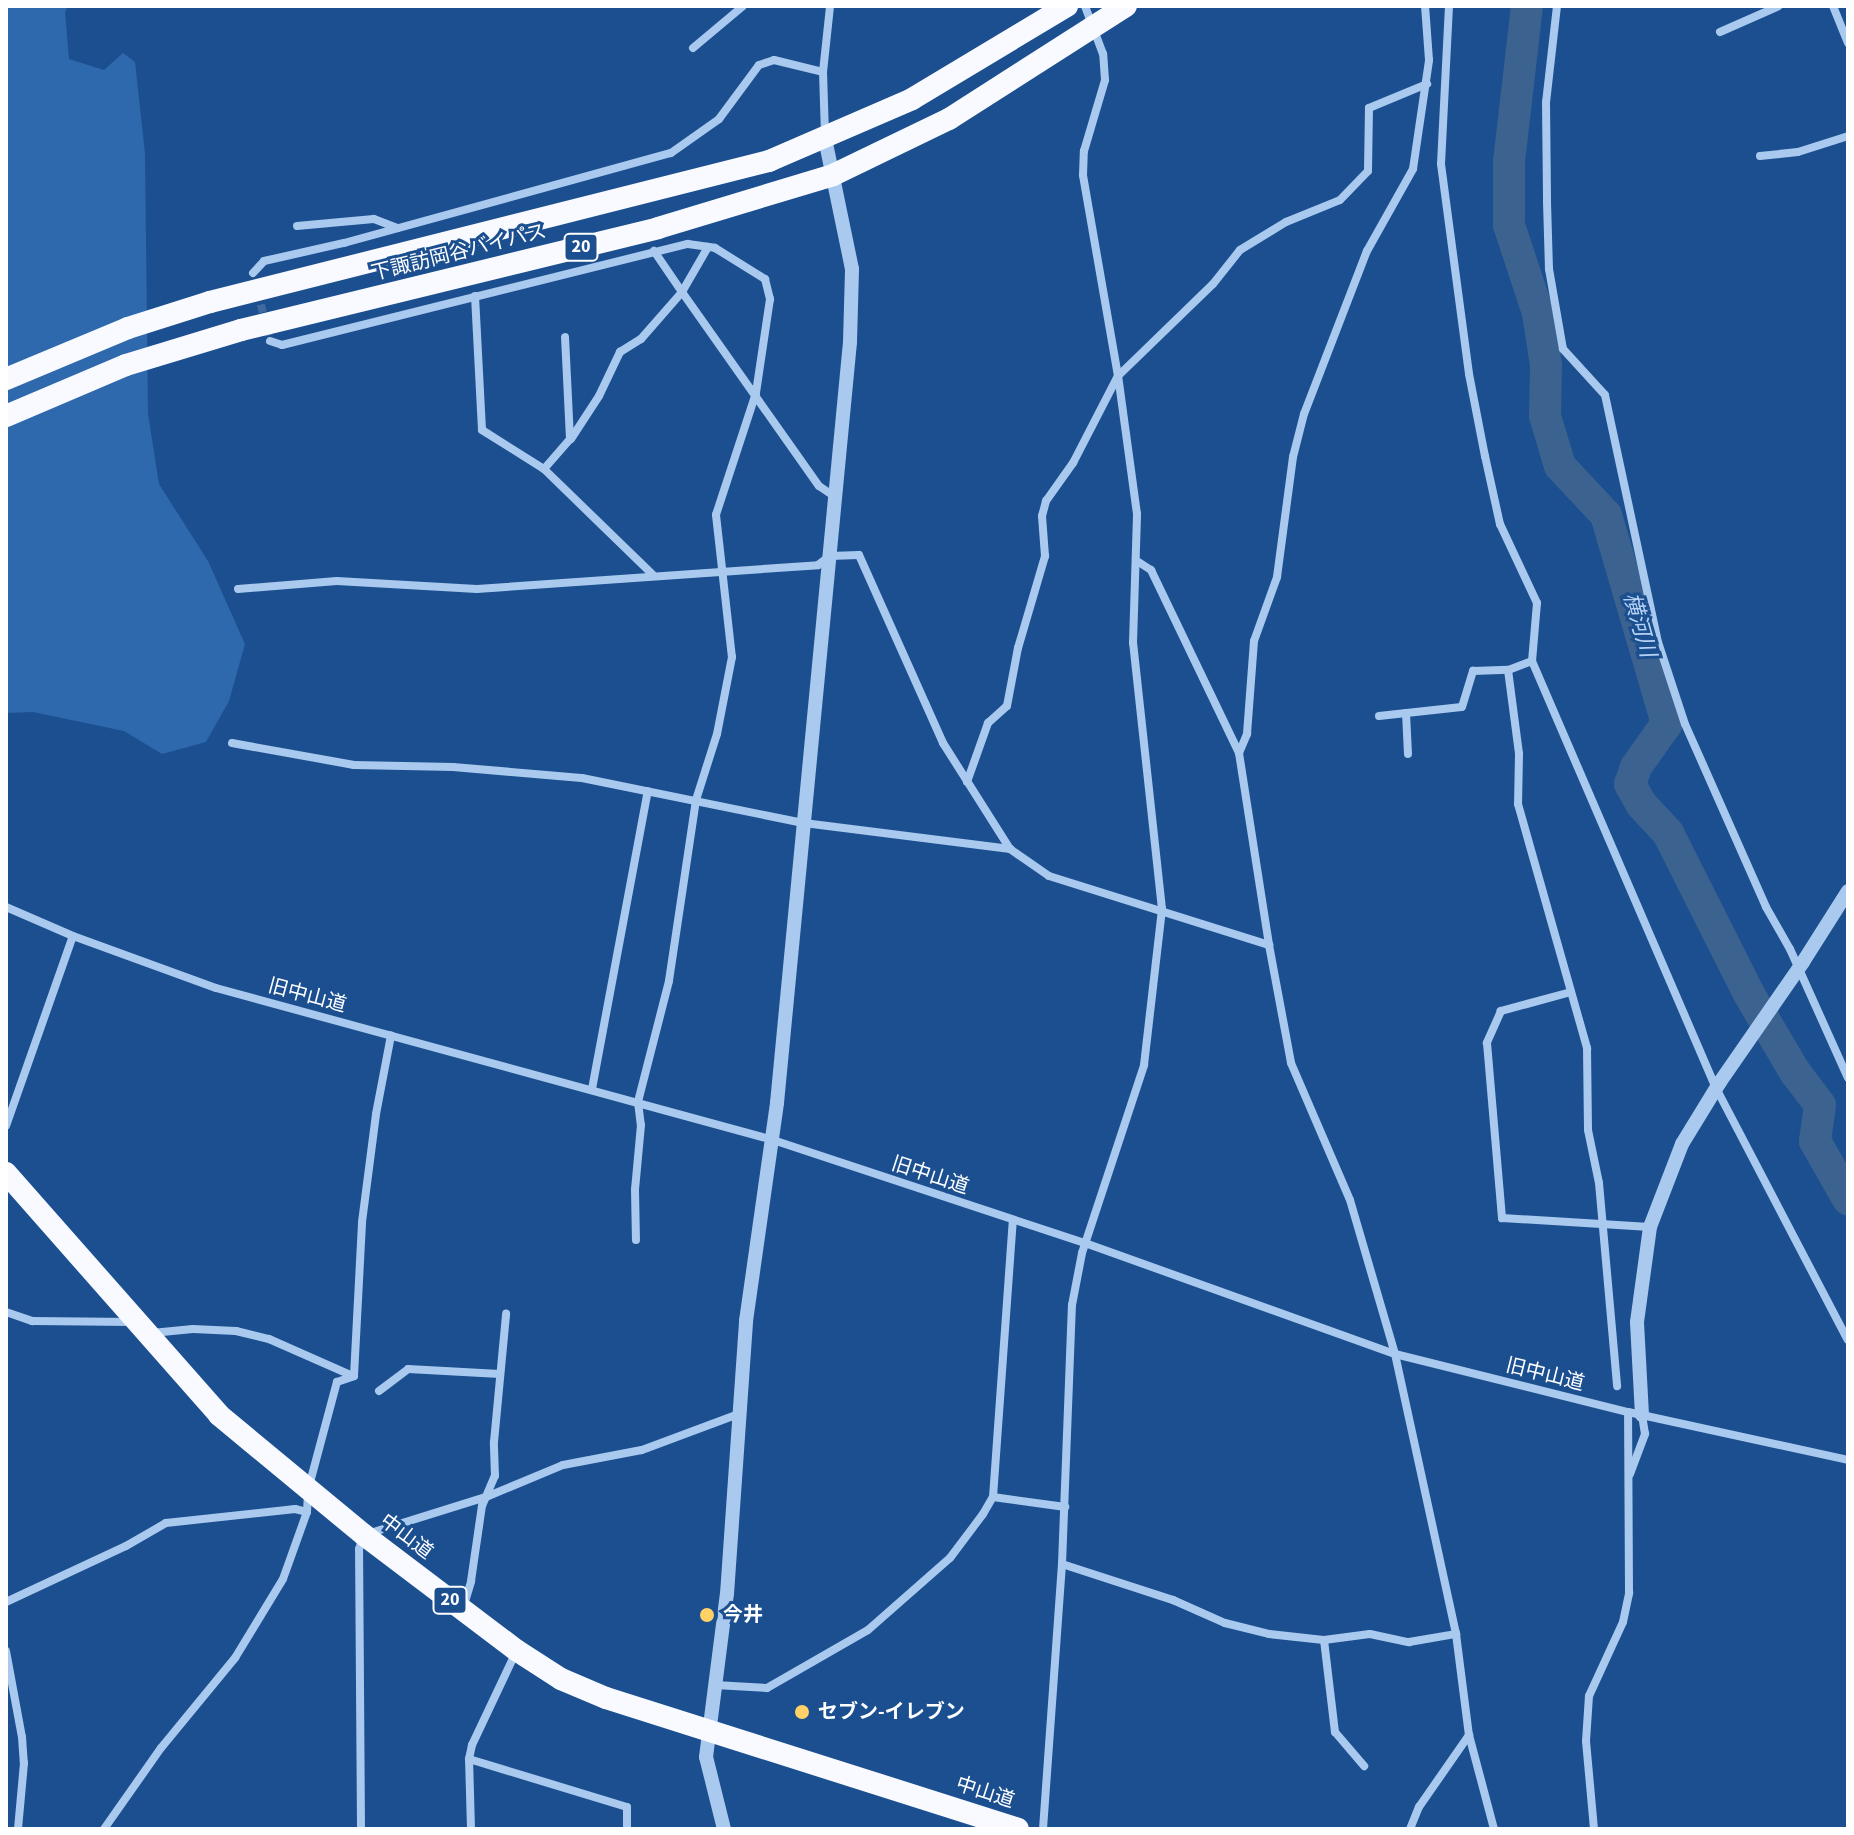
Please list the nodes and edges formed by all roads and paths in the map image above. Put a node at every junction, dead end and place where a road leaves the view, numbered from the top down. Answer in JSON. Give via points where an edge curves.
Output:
{"nodes":[{"id":1,"x":743,"y":6,"type":"edge"},
{"id":2,"x":828,"y":6,"type":"edge"},
{"id":3,"x":1067,"y":6,"type":"edge"},
{"id":4,"x":1085,"y":6,"type":"edge"},
{"id":5,"x":1126,"y":6,"type":"edge"},
{"id":6,"x":1425,"y":6,"type":"edge"},
{"id":7,"x":1449,"y":6,"type":"edge"},
{"id":8,"x":1557,"y":6,"type":"edge"},
{"id":9,"x":1779,"y":6,"type":"edge"},
{"id":10,"x":1833,"y":6,"type":"edge"},
{"id":11,"x":1095,"y":29,"type":"junction"},
{"id":12,"x":1720,"y":32,"type":"dead end"},
{"id":13,"x":1848,"y":43,"type":"edge"},
{"id":14,"x":693,"y":48,"type":"dead end"},
{"id":15,"x":823,"y":72,"type":"junction"},
{"id":16,"x":1427,"y":84,"type":"junction"},
{"id":17,"x":1848,"y":136,"type":"edge"},
{"id":18,"x":825,"y":139,"type":"junction"},
{"id":19,"x":1760,"y":156,"type":"dead end"},
{"id":20,"x":608,"y":161,"type":"dead end"},
{"id":21,"x":612,"y":172,"type":"junction"},
{"id":22,"x":833,"y":175,"type":"junction"},
{"id":23,"x":297,"y":226,"type":"dead end"},
{"id":24,"x":397,"y":228,"type":"junction"},
{"id":25,"x":708,"y":247,"type":"junction"},
{"id":26,"x":654,"y":251,"type":"junction"},
{"id":27,"x":253,"y":273,"type":"dead end"},
{"id":28,"x":682,"y":292,"type":"junction"},
{"id":29,"x":475,"y":296,"type":"junction"},
{"id":30,"x":565,"y":337,"type":"dead end"},
{"id":31,"x":270,"y":341,"type":"dead end"},
{"id":32,"x":1118,"y":376,"type":"junction"},
{"id":33,"x":6,"y":379,"type":"edge"},
{"id":34,"x":756,"y":393,"type":"junction"},
{"id":35,"x":6,"y":416,"type":"edge"},
{"id":36,"x":570,"y":439,"type":"junction"},
{"id":37,"x":544,"y":469,"type":"junction"},
{"id":38,"x":837,"y":498,"type":"junction"},
{"id":39,"x":830,"y":556,"type":"junction"},
{"id":40,"x":1137,"y":561,"type":"junction"},
{"id":41,"x":721,"y":573,"type":"junction"},
{"id":42,"x":653,"y":575,"type":"junction"},
{"id":43,"x":238,"y":589,"type":"dead end"},
{"id":44,"x":1532,"y":661,"type":"junction"},
{"id":45,"x":1508,"y":670,"type":"junction"},
{"id":46,"x":1406,"y":713,"type":"junction"},
{"id":47,"x":1379,"y":716,"type":"dead end"},
{"id":48,"x":232,"y":743,"type":"dead end"},
{"id":49,"x":1239,"y":753,"type":"junction"},
{"id":50,"x":1408,"y":754,"type":"dead end"},
{"id":51,"x":967,"y":782,"type":"junction"},
{"id":52,"x":648,"y":791,"type":"junction"},
{"id":53,"x":696,"y":800,"type":"junction"},
{"id":54,"x":804,"y":823,"type":"junction"},
{"id":55,"x":1010,"y":849,"type":"junction"},
{"id":56,"x":1848,"y":891,"type":"edge"},
{"id":57,"x":6,"y":907,"type":"edge"},
{"id":58,"x":1162,"y":909,"type":"junction"},
{"id":59,"x":73,"y":936,"type":"junction"},
{"id":60,"x":1269,"y":945,"type":"junction"},
{"id":61,"x":1571,"y":992,"type":"junction"},
{"id":62,"x":391,"y":1035,"type":"junction"},
{"id":63,"x":1848,"y":1078,"type":"edge"},
{"id":64,"x":1718,"y":1085,"type":"junction"},
{"id":65,"x":592,"y":1089,"type":"junction"},
{"id":66,"x":638,"y":1102,"type":"junction"},
{"id":67,"x":6,"y":1126,"type":"edge"},
{"id":68,"x":773,"y":1140,"type":"junction"},
{"id":69,"x":6,"y":1173,"type":"edge"},
{"id":70,"x":1013,"y":1220,"type":"junction"},
{"id":71,"x":1603,"y":1224,"type":"junction"},
{"id":72,"x":1650,"y":1227,"type":"junction"},
{"id":73,"x":636,"y":1240,"type":"dead end"},
{"id":74,"x":1085,"y":1243,"type":"junction"},
{"id":75,"x":6,"y":1312,"type":"edge"},
{"id":76,"x":506,"y":1314,"type":"dead end"},
{"id":77,"x":141,"y":1328,"type":"junction"},
{"id":78,"x":1848,"y":1340,"type":"edge"},
{"id":79,"x":1395,"y":1354,"type":"junction"},
{"id":80,"x":500,"y":1374,"type":"junction"},
{"id":81,"x":354,"y":1376,"type":"junction"},
{"id":82,"x":1617,"y":1386,"type":"dead end"},
{"id":83,"x":379,"y":1391,"type":"dead end"},
{"id":84,"x":739,"y":1414,"type":"junction"},
{"id":85,"x":1635,"y":1414,"type":"junction"},
{"id":86,"x":1848,"y":1460,"type":"edge"},
{"id":87,"x":1628,"y":1478,"type":"junction"},
{"id":88,"x":486,"y":1497,"type":"junction"},
{"id":89,"x":993,"y":1497,"type":"junction"},
{"id":90,"x":307,"y":1501,"type":"junction"},
{"id":91,"x":1065,"y":1507,"type":"junction"},
{"id":92,"x":364,"y":1535,"type":"junction"},
{"id":93,"x":1062,"y":1564,"type":"junction"},
{"id":94,"x":6,"y":1602,"type":"edge"},
{"id":95,"x":462,"y":1609,"type":"junction"},
{"id":96,"x":1456,"y":1634,"type":"junction"},
{"id":97,"x":1324,"y":1640,"type":"junction"},
{"id":98,"x":516,"y":1650,"type":"junction"},
{"id":99,"x":6,"y":1651,"type":"edge"},
{"id":100,"x":715,"y":1685,"type":"junction"},
{"id":101,"x":16,"y":1709,"type":"junction"},
{"id":102,"x":6,"y":1714,"type":"edge"},
{"id":103,"x":709,"y":1729,"type":"junction"},
{"id":104,"x":1469,"y":1735,"type":"junction"},
{"id":105,"x":469,"y":1759,"type":"junction"},
{"id":106,"x":1364,"y":1766,"type":"dead end"},
{"id":107,"x":18,"y":1829,"type":"edge"},
{"id":108,"x":104,"y":1829,"type":"edge"},
{"id":109,"x":361,"y":1829,"type":"edge"},
{"id":110,"x":471,"y":1829,"type":"edge"},
{"id":111,"x":627,"y":1829,"type":"edge"},
{"id":112,"x":724,"y":1829,"type":"edge"},
{"id":113,"x":1018,"y":1829,"type":"edge"},
{"id":114,"x":1043,"y":1829,"type":"edge"},
{"id":115,"x":1410,"y":1829,"type":"edge"},
{"id":116,"x":1494,"y":1829,"type":"edge"},
{"id":117,"x":1594,"y":1829,"type":"edge"}],
"edges":[{"from":1,"to":14,"type":"street"},
{"from":2,"to":15,"type":"street"},
{"from":3,"to":18,"type":"highway","name":"下諏訪岡谷バイパス","number":"20","via":[[912,99]]},
{"from":4,"to":11,"type":"street"},
{"from":5,"to":11,"type":"highway","name":"下諏訪岡谷バイパス","number":"20"},
{"from":6,"to":16,"type":"street"},
{"from":7,"to":44,"type":"street","via":[[1441,164],[1485,456],[1500,524],[1537,603]]},
{"from":8,"to":63,"type":"street","via":[[1546,102],[1547,202],[1549,269],[1563,349],[1605,395],[1658,642],[1685,724]]},
{"from":9,"to":12,"type":"street"},
{"from":10,"to":13,"type":"street"},
{"from":11,"to":22,"type":"highway","name":"下諏訪岡谷バイパス","number":"20","via":[[949,119]]},
{"from":11,"to":32,"type":"street","via":[[1105,80],[1084,151],[1083,175]]},
{"from":15,"to":18,"type":"street"},
{"from":15,"to":21,"type":"street","via":[[774,60],[759,65],[719,119],[697,137],[671,153]]},
{"from":16,"to":32,"type":"street","via":[[1369,108],[1368,171],[1340,200],[1286,222],[1240,250],[1213,284]]},
{"from":16,"to":49,"type":"street","via":[[1413,169],[1367,251],[1304,414],[1277,577],[1254,641],[1247,734]]},
{"from":17,"to":19,"type":"street","via":[[1798,152]]},
{"from":18,"to":22,"type":"street"},
{"from":18,"to":33,"type":"highway","name":"下諏訪岡谷バイパス","number":"20","via":[[769,161],[210,302],[128,328]]},
{"from":20,"to":21,"type":"street"},
{"from":21,"to":24,"type":"street"},
{"from":22,"to":35,"type":"highway","name":"下諏訪岡谷バイパス","number":"20","via":[[658,228],[241,330],[126,365]]},
{"from":22,"to":38,"type":"street","via":[[852,269]]},
{"from":23,"to":24,"type":"street","via":[[374,219]]},
{"from":24,"to":27,"type":"street","via":[[264,261]]},
{"from":25,"to":26,"type":"street","via":[[688,244]]},
{"from":25,"to":28,"type":"street"},
{"from":25,"to":34,"type":"street","via":[[765,279],[770,299]]},
{"from":26,"to":28,"type":"street"},
{"from":26,"to":29,"type":"street"},
{"from":28,"to":34,"type":"street"},
{"from":28,"to":36,"type":"street","via":[[641,339],[620,352]]},
{"from":29,"to":31,"type":"street","via":[[282,345]]},
{"from":29,"to":37,"type":"street","via":[[482,430]]},
{"from":30,"to":36,"type":"street"},
{"from":32,"to":40,"type":"street","via":[[1137,514]]},
{"from":32,"to":51,"type":"street","via":[[1080,450],[1046,501],[1045,556],[1007,706],[988,723]]},
{"from":34,"to":38,"type":"street","via":[[819,486]]},
{"from":34,"to":41,"type":"street","via":[[716,515]]},
{"from":36,"to":37,"type":"street"},
{"from":37,"to":42,"type":"street"},
{"from":38,"to":39,"type":"street"},
{"from":39,"to":41,"type":"street","via":[[818,565]]},
{"from":39,"to":51,"type":"street","via":[[859,555],[943,743]]},
{"from":39,"to":54,"type":"street"},
{"from":40,"to":49,"type":"street","via":[[1151,570]]},
{"from":40,"to":58,"type":"street","via":[[1133,643]]},
{"from":41,"to":42,"type":"street"},
{"from":41,"to":53,"type":"street","via":[[732,657],[717,734]]},
{"from":42,"to":43,"type":"street","via":[[477,589],[337,581]]},
{"from":44,"to":45,"type":"street"},
{"from":44,"to":64,"type":"street"},
{"from":45,"to":46,"type":"street","via":[[1473,671],[1462,707]]},
{"from":45,"to":61,"type":"street","via":[[1519,754],[1518,804]]},
{"from":46,"to":47,"type":"street"},
{"from":46,"to":50,"type":"street"},
{"from":48,"to":52,"type":"street","via":[[354,765],[582,778]]},
{"from":49,"to":60,"type":"street"},
{"from":51,"to":55,"type":"street"},
{"from":52,"to":53,"type":"street"},
{"from":52,"to":65,"type":"street"},
{"from":53,"to":54,"type":"street"},
{"from":53,"to":66,"type":"street","via":[[669,981]]},
{"from":54,"to":55,"type":"street"},
{"from":54,"to":68,"type":"street"},
{"from":55,"to":58,"type":"street","via":[[1049,876]]},
{"from":56,"to":64,"type":"street","bridge":true},
{"from":57,"to":59,"type":"street","name":"旧中山道"},
{"from":58,"to":60,"type":"street"},
{"from":58,"to":74,"type":"street","via":[[1144,1065]]},
{"from":59,"to":62,"type":"street","name":"旧中山道","via":[[216,988]]},
{"from":59,"to":67,"type":"street"},
{"from":60,"to":79,"type":"street","via":[[1291,1063],[1350,1200]]},
{"from":61,"to":71,"type":"street","via":[[1587,1048],[1588,1130]]},
{"from":61,"to":71,"type":"street","via":[[1501,1011],[1487,1043],[1502,1218]]},
{"from":62,"to":65,"type":"street","name":"旧中山道"},
{"from":62,"to":81,"type":"street","via":[[362,1222]]},
{"from":64,"to":72,"type":"street","via":[[1682,1144]]},
{"from":64,"to":78,"type":"street"},
{"from":65,"to":66,"type":"street","name":"旧中山道"},
{"from":66,"to":68,"type":"street","name":"旧中山道"},
{"from":66,"to":73,"type":"street"},
{"from":68,"to":70,"type":"street","name":"旧中山道"},
{"from":68,"to":84,"type":"street","via":[[746,1321]]},
{"from":69,"to":77,"type":"highway","name":"中山道","number":"20"},
{"from":70,"to":74,"type":"street","name":"旧中山道"},
{"from":70,"to":89,"type":"street"},
{"from":71,"to":72,"type":"street"},
{"from":71,"to":82,"type":"street"},
{"from":72,"to":85,"type":"street","via":[[1637,1322]]},
{"from":74,"to":79,"type":"street","name":"旧中山道"},
{"from":74,"to":91,"type":"street","via":[[1072,1305]]},
{"from":75,"to":77,"type":"street","via":[[32,1321]]},
{"from":76,"to":80,"type":"street"},
{"from":77,"to":81,"type":"street","via":[[236,1331],[269,1339]]},
{"from":77,"to":90,"type":"highway","name":"中山道","number":"20"},
{"from":79,"to":85,"type":"street","name":"旧中山道"},
{"from":79,"to":96,"type":"street"},
{"from":80,"to":83,"type":"street","via":[[408,1369]]},
{"from":80,"to":88,"type":"street","via":[[495,1476]]},
{"from":81,"to":90,"type":"street","via":[[337,1382]]},
{"from":84,"to":88,"type":"street","via":[[642,1450],[563,1465]]},
{"from":84,"to":100,"type":"street"},
{"from":85,"to":86,"type":"street","name":"旧中山道"},
{"from":85,"to":87,"type":"street"},
{"from":85,"to":87,"type":"street","via":[[1642,1447]]},
{"from":87,"to":117,"type":"street","via":[[1629,1593],[1623,1622],[1589,1696],[1586,1741]]},
{"from":88,"to":92,"type":"street"},
{"from":88,"to":95,"type":"street"},
{"from":89,"to":91,"type":"street"},
{"from":89,"to":100,"type":"street","via":[[950,1558],[868,1630],[767,1688]]},
{"from":90,"to":92,"type":"highway","name":"中山道","number":"20"},
{"from":90,"to":94,"type":"street","via":[[295,1509],[166,1523]]},
{"from":90,"to":108,"type":"street","via":[[270,1605]]},
{"from":91,"to":93,"type":"street"},
{"from":92,"to":95,"type":"highway","name":"中山道","number":"20"},
{"from":92,"to":109,"type":"street","via":[[359,1549]]},
{"from":93,"to":97,"type":"street","via":[[1225,1623]]},
{"from":93,"to":114,"type":"street"},
{"from":95,"to":98,"type":"highway","name":"中山道","number":"20"},
{"from":96,"to":97,"type":"street","via":[[1409,1642],[1370,1634]]},
{"from":96,"to":104,"type":"street"},
{"from":97,"to":106,"type":"street","via":[[1335,1732]]},
{"from":98,"to":103,"type":"highway","name":"中山道","number":"20","via":[[561,1679],[606,1698]]},
{"from":98,"to":105,"type":"street"},
{"from":99,"to":101,"type":"street"},
{"from":100,"to":103,"type":"street"},
{"from":101,"to":102,"type":"street"},
{"from":101,"to":107,"type":"street","via":[[24,1763]]},
{"from":103,"to":112,"type":"street","via":[[706,1757]]},
{"from":103,"to":113,"type":"highway","name":"中山道","number":"20"},
{"from":104,"to":115,"type":"street","via":[[1419,1807]]},
{"from":104,"to":116,"type":"street"},
{"from":105,"to":110,"type":"street"},
{"from":105,"to":111,"type":"street","via":[[627,1807]]}]}
